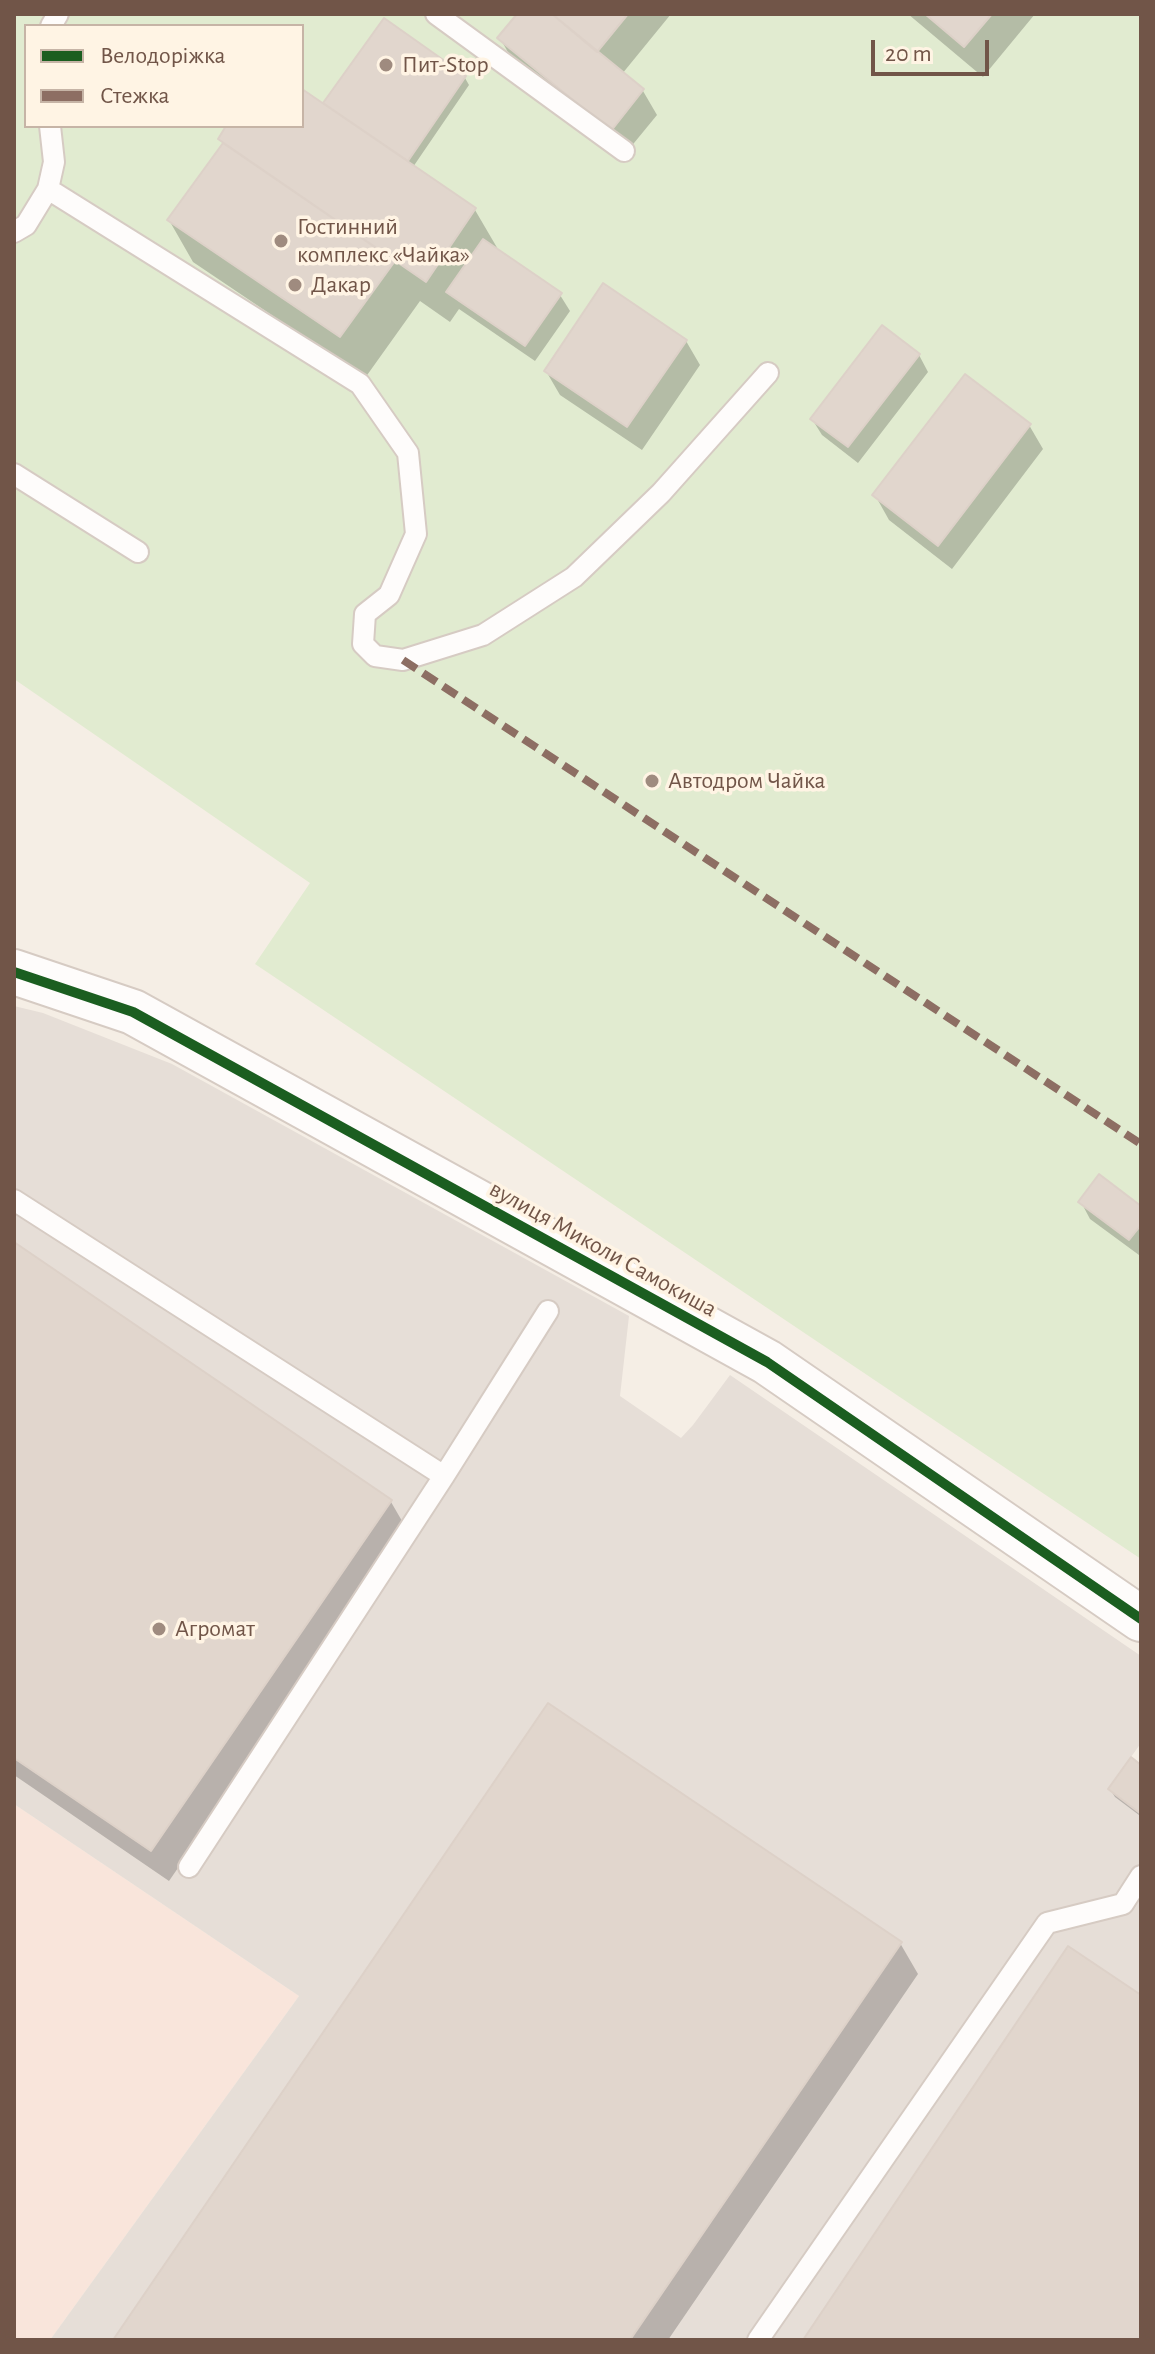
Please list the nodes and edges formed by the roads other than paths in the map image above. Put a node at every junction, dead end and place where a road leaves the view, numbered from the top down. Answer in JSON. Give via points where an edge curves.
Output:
{"nodes":[{"id":1,"x":436,"y":14,"type":"edge"},
{"id":2,"x":50,"y":128,"type":"edge"},
{"id":3,"x":624,"y":151,"type":"dead end"},
{"id":4,"x":48,"y":189,"type":"junction"},
{"id":5,"x":14,"y":232,"type":"edge"},
{"id":6,"x":768,"y":373,"type":"dead end"},
{"id":7,"x":14,"y":474,"type":"edge"},
{"id":8,"x":138,"y":552,"type":"dead end"},
{"id":9,"x":14,"y":972,"type":"edge"},
{"id":10,"x":14,"y":1200,"type":"edge"},
{"id":11,"x":548,"y":1311,"type":"dead end"},
{"id":12,"x":444,"y":1476,"type":"junction"},
{"id":13,"x":1141,"y":1619,"type":"edge"},
{"id":14,"x":189,"y":1867,"type":"dead end"},
{"id":15,"x":1141,"y":1876,"type":"edge"},
{"id":16,"x":758,"y":2340,"type":"edge"}],
"edges":[{"from":1,"to":3,"type":"lane"},
{"from":2,"to":4,"type":"lane","via":[[54,162]]},
{"from":4,"to":5,"type":"lane","via":[[26,225]]},
{"from":4,"to":6,"type":"lane","via":[[360,384],[408,453],[416,534],[389,595],[365,614],[363,644],[375,656],[403,660],[483,635],[574,577],[661,493]]},
{"from":7,"to":8,"type":"lane"},
{"from":9,"to":13,"type":"street","name":"вулиця Миколи Самокиша","via":[[133,1012],[767,1362]]},
{"from":10,"to":12,"type":"lane"},
{"from":11,"to":12,"type":"lane"},
{"from":12,"to":14,"type":"lane"},
{"from":15,"to":16,"type":"lane","via":[[1123,1904],[1047,1923]]}]}
